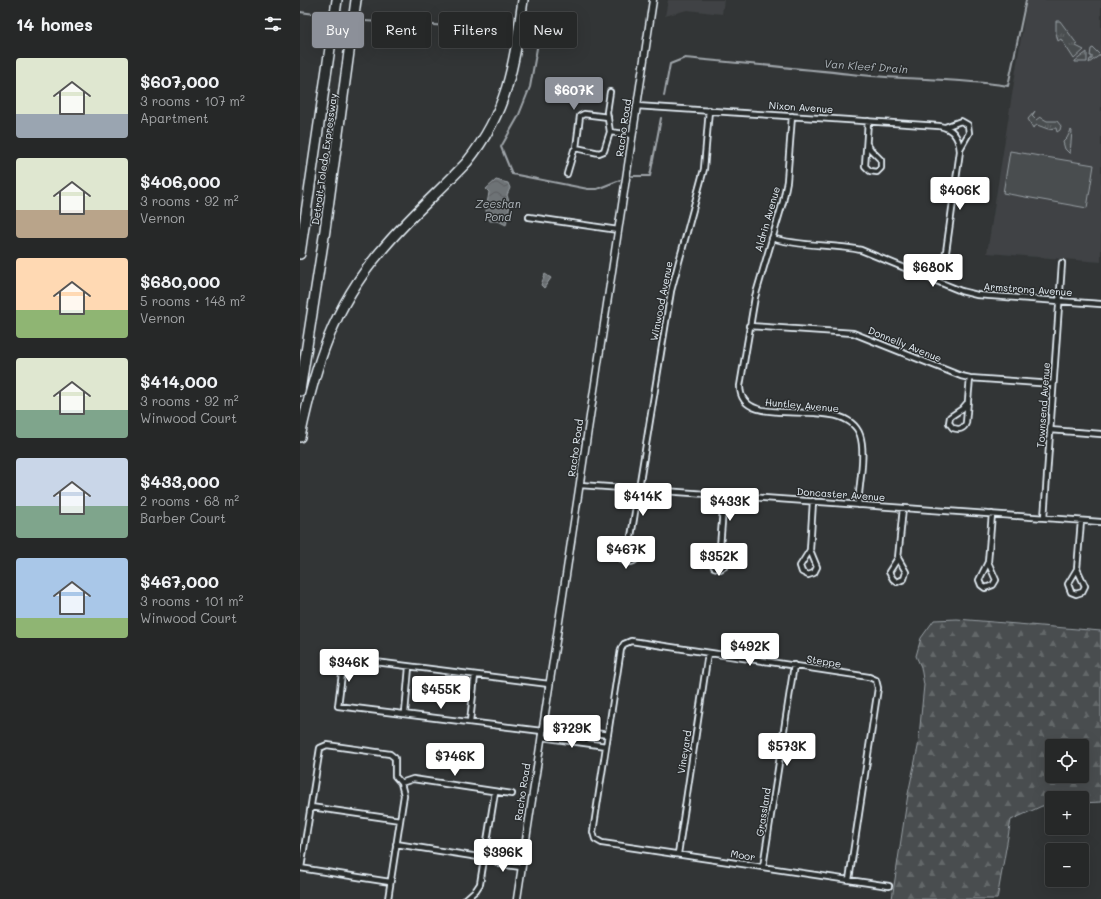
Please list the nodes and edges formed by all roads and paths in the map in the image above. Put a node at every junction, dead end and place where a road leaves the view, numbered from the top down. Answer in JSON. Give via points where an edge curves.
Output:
{"nodes":[{"id":1,"x":337,"y":0,"type":"edge"},
{"id":2,"x":356,"y":0,"type":"edge"},
{"id":3,"x":523,"y":0,"type":"edge"},
{"id":4,"x":653,"y":0,"type":"edge"},
{"id":5,"x":610,"y":92,"type":"dead end"},
{"id":6,"x":636,"y":106,"type":"junction"},
{"id":7,"x":709,"y":110,"type":"junction"},
{"id":8,"x":792,"y":116,"type":"junction"},
{"id":9,"x":608,"y":117,"type":"junction"},
{"id":10,"x":868,"y":121,"type":"junction"},
{"id":11,"x":945,"y":127,"type":"junction"},
{"id":12,"x":610,"y":132,"type":"junction"},
{"id":13,"x":633,"y":135,"type":"junction"},
{"id":14,"x":867,"y":144,"type":"junction"},
{"id":15,"x":576,"y":148,"type":"junction"},
{"id":16,"x":960,"y":149,"type":"junction"},
{"id":17,"x":567,"y":174,"type":"dead end"},
{"id":18,"x":529,"y":217,"type":"dead end"},
{"id":19,"x":618,"y":230,"type":"junction"},
{"id":20,"x":772,"y":238,"type":"junction"},
{"id":21,"x":300,"y":254,"type":"edge"},
{"id":22,"x":1062,"y":263,"type":"dead end"},
{"id":23,"x":936,"y":281,"type":"junction"},
{"id":24,"x":1060,"y":301,"type":"junction"},
{"id":25,"x":1101,"y":304,"type":"edge"},
{"id":26,"x":750,"y":326,"type":"junction"},
{"id":27,"x":970,"y":378,"type":"junction"},
{"id":28,"x":1054,"y":384,"type":"junction"},
{"id":29,"x":300,"y":391,"type":"edge"},
{"id":30,"x":968,"y":402,"type":"junction"},
{"id":31,"x":1050,"y":430,"type":"junction"},
{"id":32,"x":1101,"y":434,"type":"edge"},
{"id":33,"x":300,"y":437,"type":"edge"},
{"id":34,"x":580,"y":485,"type":"junction"},
{"id":35,"x":640,"y":489,"type":"junction"},
{"id":36,"x":724,"y":496,"type":"junction"},
{"id":37,"x":813,"y":501,"type":"junction"},
{"id":38,"x":858,"y":505,"type":"junction"},
{"id":39,"x":903,"y":508,"type":"junction"},
{"id":40,"x":992,"y":514,"type":"junction"},
{"id":41,"x":1044,"y":518,"type":"junction"},
{"id":42,"x":1081,"y":521,"type":"junction"},
{"id":43,"x":1101,"y":522,"type":"edge"},
{"id":44,"x":630,"y":543,"type":"junction"},
{"id":45,"x":720,"y":547,"type":"junction"},
{"id":46,"x":810,"y":550,"type":"junction"},
{"id":47,"x":898,"y":558,"type":"junction"},
{"id":48,"x":988,"y":562,"type":"junction"},
{"id":49,"x":1078,"y":569,"type":"junction"},
{"id":50,"x":708,"y":653,"type":"junction"},
{"id":51,"x":794,"y":665,"type":"junction"},
{"id":52,"x":410,"y":667,"type":"junction"},
{"id":53,"x":475,"y":675,"type":"junction"},
{"id":54,"x":549,"y":684,"type":"junction"},
{"id":55,"x":405,"y":713,"type":"junction"},
{"id":56,"x":470,"y":722,"type":"junction"},
{"id":57,"x":542,"y":731,"type":"junction"},
{"id":58,"x":608,"y":735,"type":"junction"},
{"id":59,"x":606,"y":746,"type":"junction"},
{"id":60,"x":401,"y":783,"type":"junction"},
{"id":61,"x":495,"y":792,"type":"junction"},
{"id":62,"x":512,"y":794,"type":"dead end"},
{"id":63,"x":311,"y":806,"type":"junction"},
{"id":64,"x":400,"y":820,"type":"junction"},
{"id":65,"x":396,"y":844,"type":"junction"},
{"id":66,"x":678,"y":854,"type":"junction"},
{"id":67,"x":485,"y":858,"type":"junction"},
{"id":68,"x":493,"y":858,"type":"junction"},
{"id":69,"x":522,"y":859,"type":"junction"},
{"id":70,"x":521,"y":867,"type":"junction"},
{"id":71,"x":763,"y":867,"type":"junction"},
{"id":72,"x":301,"y":868,"type":"edge"},
{"id":73,"x":849,"y":880,"type":"junction"},
{"id":74,"x":390,"y":882,"type":"junction"},
{"id":75,"x":889,"y":886,"type":"dead end"},
{"id":76,"x":388,"y":899,"type":"edge"},
{"id":77,"x":466,"y":899,"type":"edge"},
{"id":78,"x":516,"y":899,"type":"edge"}],
"edges":[{"from":1,"to":21,"type":"highway","name":"Detroit-Toledo Expressway"},
{"from":2,"to":29,"type":"highway","name":"Detroit-Toledo Expressway"},
{"from":3,"to":33,"type":"highway","via":[[512,73],[495,120],[467,162],[382,249],[345,300],[321,355]]},
{"from":4,"to":6,"type":"street","name":"Racho Road"},
{"from":5,"to":9,"type":"street"},
{"from":6,"to":7,"type":"street","name":"Nixon Avenue"},
{"from":6,"to":13,"type":"street","name":"Racho Road"},
{"from":7,"to":8,"type":"street","name":"Nixon Avenue"},
{"from":7,"to":35,"type":"street","name":"Winwood Avenue","via":[[704,169],[671,291]]},
{"from":8,"to":10,"type":"street","name":"Nixon Avenue"},
{"from":8,"to":20,"type":"street","name":"Aldrin Avenue","via":[[787,181]]},
{"from":9,"to":12,"type":"street"},
{"from":9,"to":15,"type":"street","via":[[584,114],[580,116]]},
{"from":10,"to":11,"type":"street","name":"Nixon Avenue"},
{"from":10,"to":14,"type":"street"},
{"from":11,"to":16,"type":"street","via":[[952,131]]},
{"from":11,"to":16,"type":"street","name":"Nixon Avenue","via":[[961,121],[968,125],[970,132]]},
{"from":12,"to":13,"type":"street"},
{"from":12,"to":15,"type":"street","via":[[604,151],[599,153]]},
{"from":13,"to":19,"type":"street","name":"Racho Road"},
{"from":14,"to":14,"type":"street","via":[[866,168],[877,172],[881,168],[881,160]]},
{"from":15,"to":17,"type":"street"},
{"from":16,"to":23,"type":"street","via":[[946,252]]},
{"from":18,"to":19,"type":"street"},
{"from":19,"to":34,"type":"street","name":"Racho Road"},
{"from":20,"to":23,"type":"street","name":"Armstrong Avenue","via":[[795,244],[861,250]]},
{"from":20,"to":26,"type":"street","name":"Aldrin Avenue","via":[[759,279]]},
{"from":22,"to":24,"type":"street","name":"Townsend Avenue"},
{"from":23,"to":24,"type":"street","name":"Armstrong Avenue","via":[[977,295]]},
{"from":24,"to":25,"type":"street","name":"Armstrong Avenue"},
{"from":24,"to":28,"type":"street","name":"Townsend Avenue"},
{"from":26,"to":27,"type":"street","name":"Donnelly Avenue","via":[[853,333],[954,374]]},
{"from":26,"to":38,"type":"street","name":"Huntley Avenue","via":[[740,386],[743,399],[753,408],[761,410],[834,415],[850,421],[857,429],[862,444]]},
{"from":27,"to":28,"type":"street","name":"Donnelly Avenue"},
{"from":27,"to":30,"type":"street"},
{"from":28,"to":31,"type":"street","name":"Townsend Avenue"},
{"from":30,"to":30,"type":"street","via":[[950,417],[949,423],[953,428],[960,429],[965,426]]},
{"from":31,"to":32,"type":"street"},
{"from":31,"to":41,"type":"street","name":"Townsend Avenue"},
{"from":34,"to":35,"type":"street","name":"Doncaster Avenue"},
{"from":34,"to":54,"type":"street","name":"Racho Road"},
{"from":35,"to":36,"type":"street","name":"Doncaster Avenue"},
{"from":35,"to":44,"type":"street","name":"Winwood Avenue"},
{"from":36,"to":37,"type":"street","name":"Doncaster Avenue"},
{"from":36,"to":45,"type":"street"},
{"from":37,"to":38,"type":"street","name":"Doncaster Avenue"},
{"from":37,"to":46,"type":"street"},
{"from":38,"to":39,"type":"street","name":"Doncaster Avenue"},
{"from":39,"to":40,"type":"street","name":"Doncaster Avenue"},
{"from":39,"to":47,"type":"street"},
{"from":40,"to":41,"type":"street","name":"Doncaster Avenue"},
{"from":40,"to":48,"type":"street"},
{"from":41,"to":42,"type":"street","name":"Doncaster Avenue"},
{"from":42,"to":43,"type":"street","name":"Doncaster Avenue"},
{"from":42,"to":49,"type":"street"},
{"from":44,"to":44,"type":"street","via":[[621,546],[619,552],[622,560],[628,562],[636,559],[639,552],[636,546]]},
{"from":45,"to":45,"type":"street","via":[[711,559],[714,567],[720,569],[728,560]]},
{"from":46,"to":46,"type":"street","via":[[800,566],[802,572],[808,575],[814,573],[818,567]]},
{"from":47,"to":47,"type":"street","via":[[889,572],[897,582],[904,579],[906,572]]},
{"from":48,"to":48,"type":"street","via":[[979,577],[979,583],[985,588],[993,586],[996,580]]},
{"from":49,"to":49,"type":"street","via":[[1068,584],[1071,592],[1076,594],[1082,592],[1085,586]]},
{"from":50,"to":51,"type":"street","name":"Steppe"},
{"from":50,"to":58,"type":"street","name":"Steppe","via":[[627,642],[621,649]]},
{"from":50,"to":66,"type":"street","name":"Vineyard"},
{"from":51,"to":71,"type":"street","name":"Grassland"},
{"from":51,"to":73,"type":"street","name":"Steppe","via":[[876,680],[878,688]]},
{"from":52,"to":53,"type":"street"},
{"from":52,"to":55,"type":"street"},
{"from":52,"to":55,"type":"street","via":[[344,658],[338,706]]},
{"from":53,"to":54,"type":"street"},
{"from":53,"to":56,"type":"street"},
{"from":54,"to":57,"type":"street","name":"Racho Road"},
{"from":55,"to":56,"type":"street"},
{"from":56,"to":57,"type":"street"},
{"from":57,"to":58,"type":"street"},
{"from":57,"to":59,"type":"street"},
{"from":57,"to":69,"type":"street","name":"Racho Road"},
{"from":58,"to":59,"type":"street"},
{"from":59,"to":66,"type":"street","name":"Moor","via":[[593,832],[595,839],[602,843]]},
{"from":60,"to":61,"type":"street","via":[[413,779]]},
{"from":60,"to":63,"type":"street","via":[[395,776],[395,758],[390,754],[327,744],[319,750]]},
{"from":60,"to":64,"type":"street","via":[[404,795]]},
{"from":61,"to":62,"type":"street"},
{"from":61,"to":67,"type":"street"},
{"from":63,"to":64,"type":"street"},
{"from":63,"to":72,"type":"street"},
{"from":64,"to":65,"type":"street"},
{"from":65,"to":67,"type":"street"},
{"from":65,"to":74,"type":"street"},
{"from":66,"to":71,"type":"street","name":"Moor"},
{"from":67,"to":68,"type":"street"},
{"from":67,"to":77,"type":"street","via":[[480,884]]},
{"from":68,"to":69,"type":"street"},
{"from":68,"to":70,"type":"street","via":[[500,864]]},
{"from":69,"to":70,"type":"street","name":"Racho Road"},
{"from":70,"to":78,"type":"street","name":"Racho Road"},
{"from":71,"to":73,"type":"street","name":"Moor"},
{"from":72,"to":74,"type":"street"},
{"from":73,"to":75,"type":"street","name":"Moor"},
{"from":74,"to":76,"type":"street"}]}
